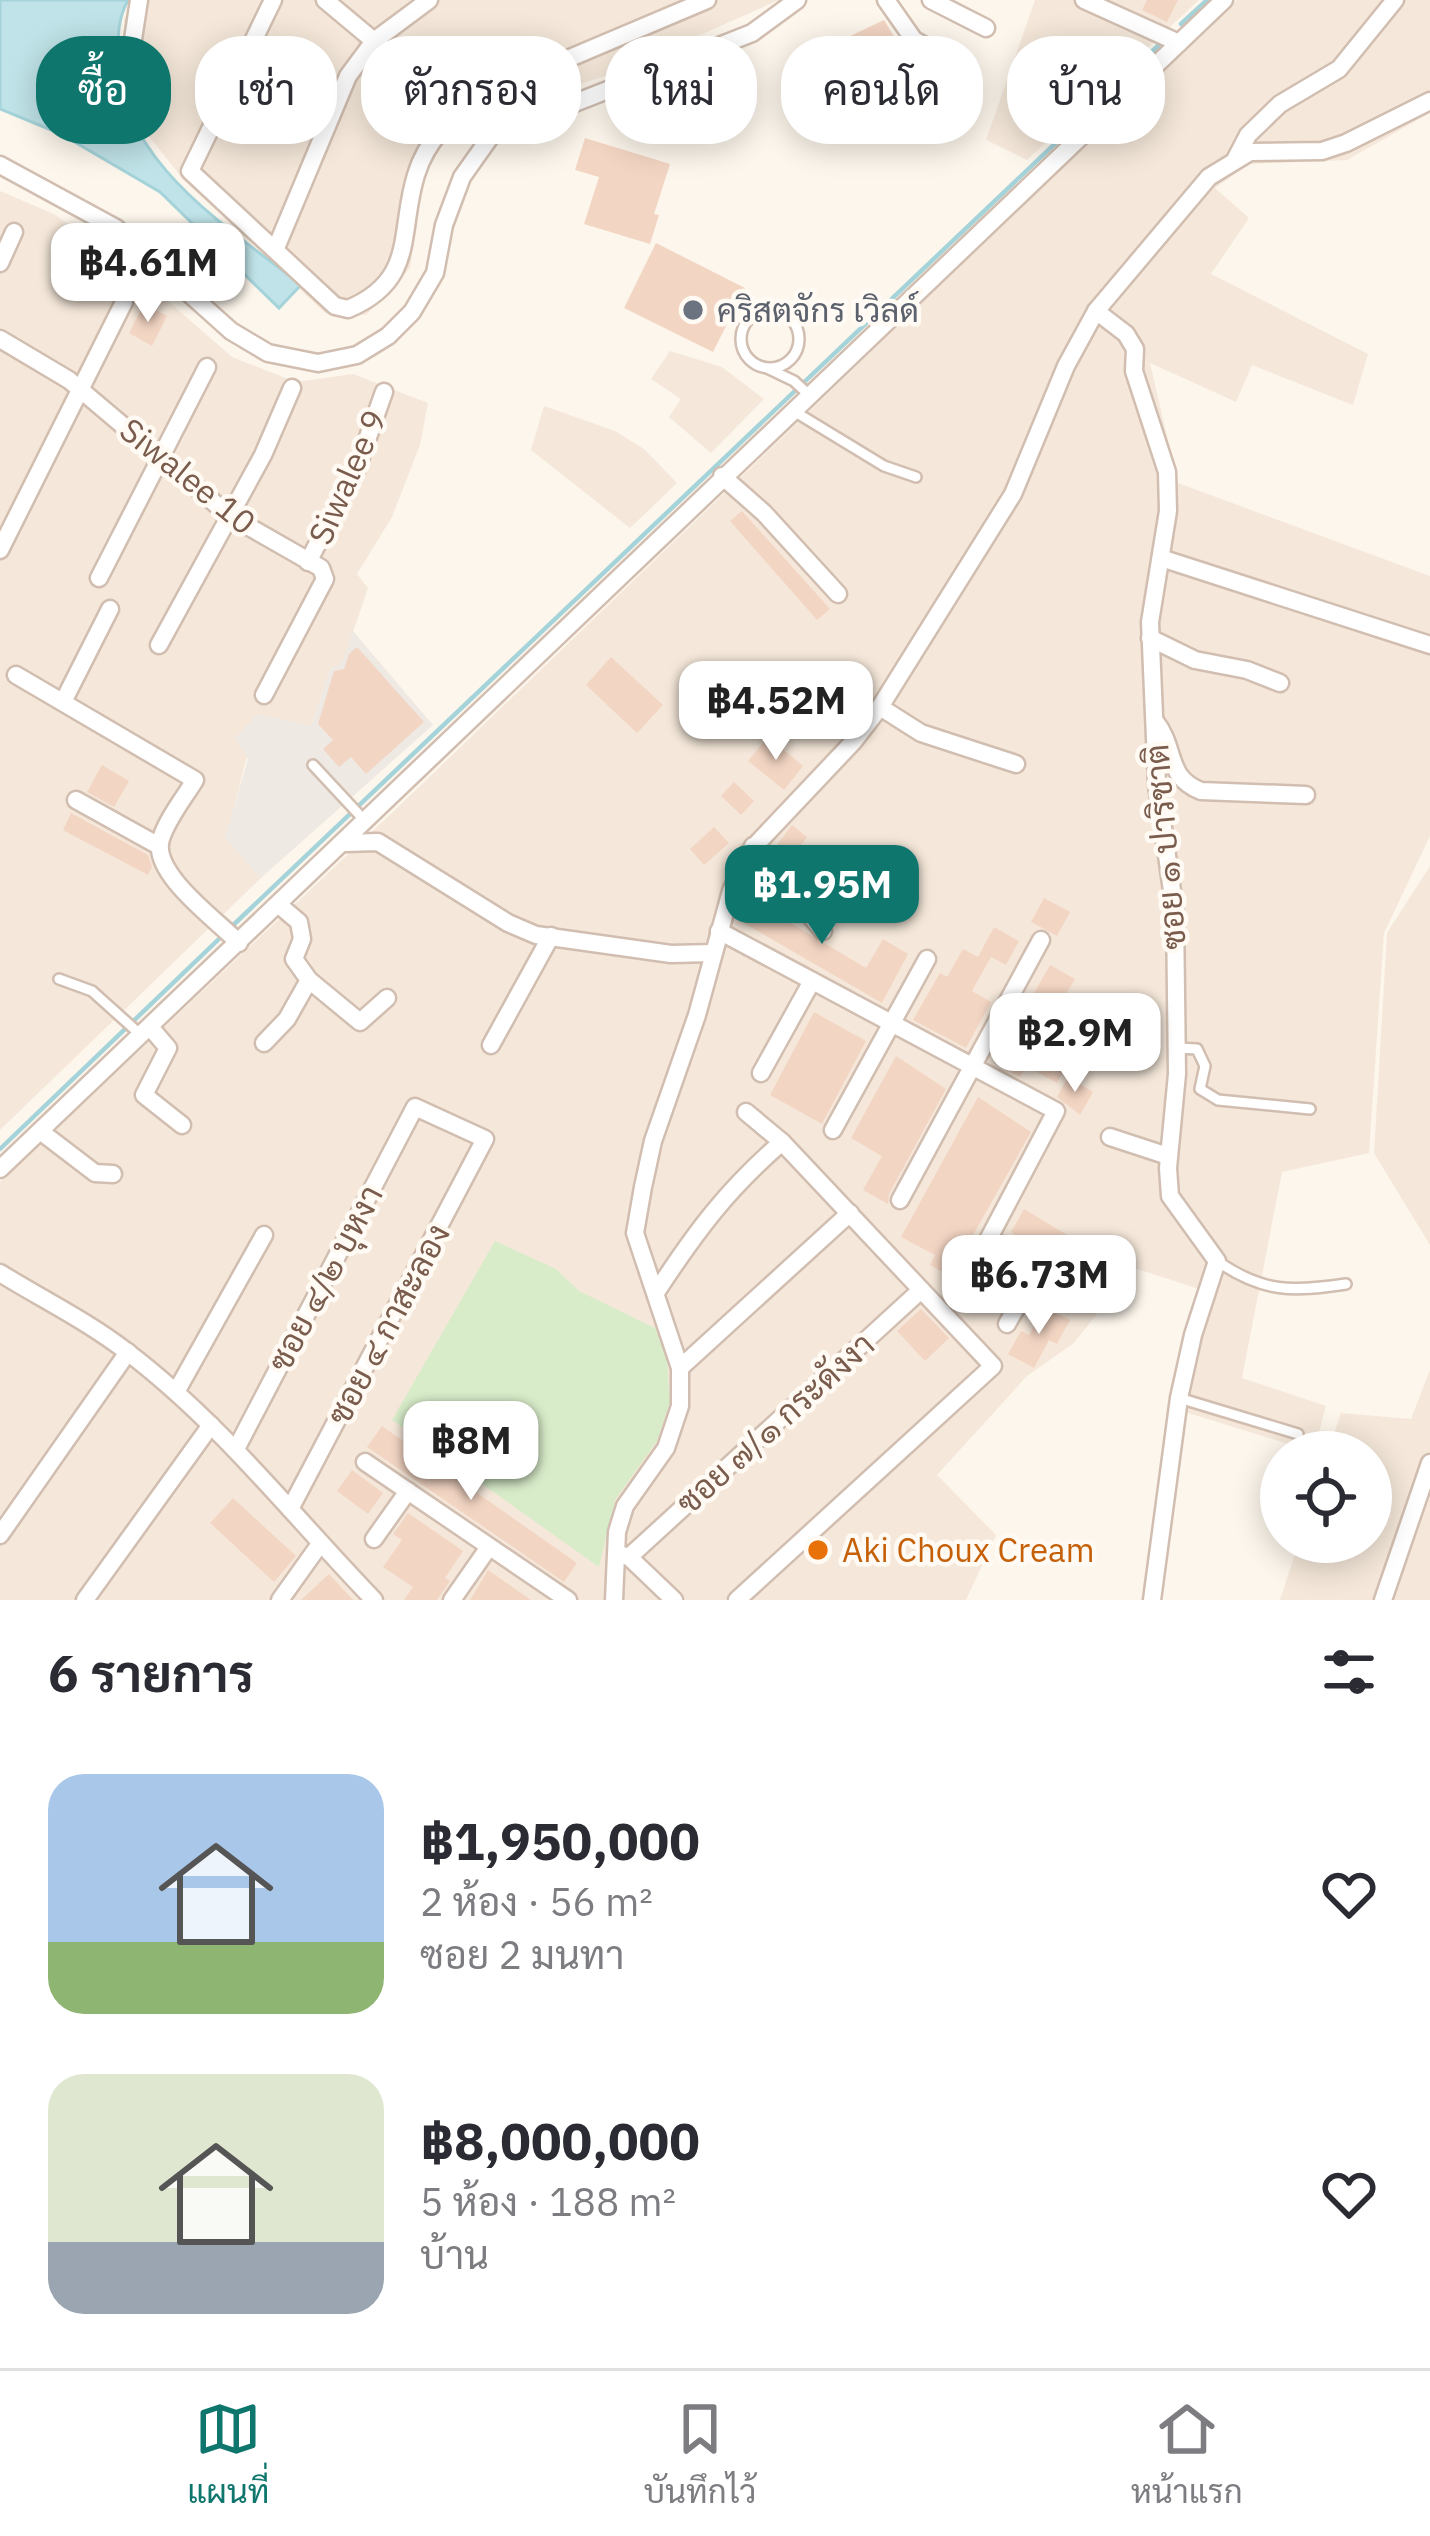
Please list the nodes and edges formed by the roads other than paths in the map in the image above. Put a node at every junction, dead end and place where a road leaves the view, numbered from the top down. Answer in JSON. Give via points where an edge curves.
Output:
{"nodes":[{"id":1,"x":139,"y":0,"type":"edge"},
{"id":2,"x":273,"y":0,"type":"edge"},
{"id":3,"x":325,"y":0,"type":"edge"},
{"id":4,"x":429,"y":0,"type":"edge"},
{"id":5,"x":706,"y":0,"type":"edge"},
{"id":6,"x":797,"y":0,"type":"edge"},
{"id":7,"x":886,"y":0,"type":"edge"},
{"id":8,"x":931,"y":0,"type":"edge"},
{"id":9,"x":1084,"y":0,"type":"edge"},
{"id":10,"x":1224,"y":0,"type":"edge"},
{"id":11,"x":1395,"y":0,"type":"edge"},
{"id":12,"x":986,"y":28,"type":"dead end"},
{"id":13,"x":134,"y":36,"type":"edge"},
{"id":14,"x":368,"y":36,"type":"edge"},
{"id":15,"x":381,"y":36,"type":"edge"},
{"id":16,"x":911,"y":36,"type":"edge"},
{"id":17,"x":1179,"y":43,"type":"junction"},
{"id":18,"x":581,"y":53,"type":"edge"},
{"id":19,"x":361,"y":58,"type":"edge"},
{"id":20,"x":1430,"y":100,"type":"edge"},
{"id":21,"x":432,"y":144,"type":"edge"},
{"id":22,"x":1236,"y":158,"type":"junction"},
{"id":23,"x":0,"y":165,"type":"edge"},
{"id":24,"x":14,"y":232,"type":"dead end"},
{"id":25,"x":276,"y":248,"type":"junction"},
{"id":26,"x":0,"y":263,"type":"edge"},
{"id":27,"x":124,"y":302,"type":"dead end"},
{"id":28,"x":1096,"y":311,"type":"junction"},
{"id":29,"x":0,"y":339,"type":"edge"},
{"id":30,"x":207,"y":367,"type":"dead end"},
{"id":31,"x":765,"y":367,"type":"junction"},
{"id":32,"x":292,"y":388,"type":"dead end"},
{"id":33,"x":802,"y":388,"type":"junction"},
{"id":34,"x":82,"y":390,"type":"junction"},
{"id":35,"x":384,"y":392,"type":"dead end"},
{"id":36,"x":792,"y":410,"type":"junction"},
{"id":37,"x":162,"y":457,"type":"junction"},
{"id":38,"x":722,"y":476,"type":"junction"},
{"id":39,"x":916,"y":477,"type":"dead end"},
{"id":40,"x":230,"y":516,"type":"junction"},
{"id":41,"x":0,"y":550,"type":"edge"},
{"id":42,"x":1161,"y":558,"type":"junction"},
{"id":43,"x":308,"y":562,"type":"junction"},
{"id":44,"x":99,"y":578,"type":"dead end"},
{"id":45,"x":838,"y":594,"type":"dead end"},
{"id":46,"x":110,"y":609,"type":"dead end"},
{"id":47,"x":1150,"y":638,"type":"junction"},
{"id":48,"x":159,"y":645,"type":"dead end"},
{"id":49,"x":1430,"y":645,"type":"edge"},
{"id":50,"x":16,"y":675,"type":"dead end"},
{"id":51,"x":1280,"y":683,"type":"dead end"},
{"id":52,"x":264,"y":695,"type":"dead end"},
{"id":53,"x":63,"y":702,"type":"junction"},
{"id":54,"x":880,"y":707,"type":"junction"},
{"id":55,"x":1154,"y":720,"type":"junction"},
{"id":56,"x":1016,"y":764,"type":"dead end"},
{"id":57,"x":313,"y":765,"type":"dead end"},
{"id":58,"x":1306,"y":795,"type":"dead end"},
{"id":59,"x":76,"y":800,"type":"dead end"},
{"id":60,"x":363,"y":818,"type":"junction"},
{"id":61,"x":344,"y":843,"type":"junction"},
{"id":62,"x":159,"y":846,"type":"junction"},
{"id":63,"x":754,"y":847,"type":"junction"},
{"id":64,"x":279,"y":904,"type":"junction"},
{"id":65,"x":719,"y":931,"type":"junction"},
{"id":66,"x":823,"y":931,"type":"dead end"},
{"id":67,"x":231,"y":935,"type":"junction"},
{"id":68,"x":551,"y":936,"type":"junction"},
{"id":69,"x":1041,"y":940,"type":"dead end"},
{"id":70,"x":713,"y":952,"type":"junction"},
{"id":71,"x":927,"y":959,"type":"dead end"},
{"id":72,"x":59,"y":979,"type":"dead end"},
{"id":73,"x":309,"y":980,"type":"junction"},
{"id":74,"x":812,"y":981,"type":"junction"},
{"id":75,"x":387,"y":998,"type":"dead end"},
{"id":76,"x":893,"y":1024,"type":"junction"},
{"id":77,"x":145,"y":1031,"type":"junction"},
{"id":78,"x":264,"y":1043,"type":"dead end"},
{"id":79,"x":491,"y":1045,"type":"dead end"},
{"id":80,"x":1177,"y":1048,"type":"junction"},
{"id":81,"x":973,"y":1067,"type":"junction"},
{"id":82,"x":761,"y":1073,"type":"dead end"},
{"id":83,"x":415,"y":1107,"type":"joint"},
{"id":84,"x":1310,"y":1109,"type":"dead end"},
{"id":85,"x":746,"y":1112,"type":"dead end"},
{"id":86,"x":182,"y":1125,"type":"dead end"},
{"id":87,"x":833,"y":1130,"type":"dead end"},
{"id":88,"x":40,"y":1131,"type":"junction"},
{"id":89,"x":1110,"y":1137,"type":"dead end"},
{"id":90,"x":782,"y":1142,"type":"junction"},
{"id":91,"x":1168,"y":1156,"type":"junction"},
{"id":92,"x":0,"y":1169,"type":"edge"},
{"id":93,"x":113,"y":1174,"type":"dead end"},
{"id":94,"x":900,"y":1200,"type":"dead end"},
{"id":95,"x":850,"y":1213,"type":"junction"},
{"id":96,"x":264,"y":1235,"type":"dead end"},
{"id":97,"x":1217,"y":1261,"type":"junction"},
{"id":98,"x":1039,"y":1268,"type":"junction"},
{"id":99,"x":0,"y":1273,"type":"edge"},
{"id":100,"x":1346,"y":1284,"type":"dead end"},
{"id":101,"x":921,"y":1289,"type":"junction"},
{"id":102,"x":658,"y":1291,"type":"junction"},
{"id":103,"x":1089,"y":1296,"type":"dead end"},
{"id":104,"x":1006,"y":1324,"type":"dead end"},
{"id":105,"x":128,"y":1352,"type":"junction"},
{"id":106,"x":680,"y":1368,"type":"junction"},
{"id":107,"x":176,"y":1392,"type":"junction"},
{"id":108,"x":1179,"y":1398,"type":"junction"},
{"id":109,"x":211,"y":1425,"type":"junction"},
{"id":110,"x":1288,"y":1431,"type":"edge"},
{"id":111,"x":236,"y":1449,"type":"junction"},
{"id":112,"x":365,"y":1462,"type":"dead end"},
{"id":113,"x":1430,"y":1463,"type":"edge"},
{"id":114,"x":408,"y":1491,"type":"junction"},
{"id":115,"x":290,"y":1509,"type":"junction"},
{"id":116,"x":0,"y":1534,"type":"edge"},
{"id":117,"x":374,"y":1539,"type":"dead end"},
{"id":118,"x":320,"y":1544,"type":"junction"},
{"id":119,"x":489,"y":1547,"type":"junction"},
{"id":120,"x":622,"y":1556,"type":"junction"},
{"id":121,"x":85,"y":1600,"type":"edge"},
{"id":122,"x":280,"y":1600,"type":"edge"},
{"id":123,"x":374,"y":1600,"type":"edge"},
{"id":124,"x":452,"y":1600,"type":"edge"},
{"id":125,"x":566,"y":1600,"type":"edge"},
{"id":126,"x":614,"y":1600,"type":"edge"},
{"id":127,"x":674,"y":1600,"type":"edge"},
{"id":128,"x":737,"y":1600,"type":"edge"},
{"id":129,"x":1151,"y":1600,"type":"edge"},
{"id":130,"x":1382,"y":1600,"type":"edge"}],
"edges":[{"from":1,"to":13,"type":"street"},
{"from":2,"to":25,"type":"street","via":[[190,171]]},
{"from":3,"to":14,"type":"street"},
{"from":4,"to":15,"type":"street"},
{"from":5,"to":18,"type":"street"},
{"from":6,"to":23,"type":"street","via":[[752,33],[491,136],[462,177],[435,273],[412,311],[357,355],[318,363],[268,352],[231,331],[116,228]]},
{"from":7,"to":16,"type":"street"},
{"from":8,"to":12,"type":"street"},
{"from":9,"to":17,"type":"street"},
{"from":10,"to":17,"type":"street"},
{"from":11,"to":22,"type":"street","via":[[1340,69],[1280,104]]},
{"from":17,"to":33,"type":"street"},
{"from":19,"to":25,"type":"street"},
{"from":20,"to":22,"type":"street","via":[[1322,151]]},
{"from":21,"to":25,"type":"street","via":[[416,175],[403,258],[365,302],[335,306]]},
{"from":22,"to":28,"type":"street","via":[[1209,177]]},
{"from":24,"to":26,"type":"street"},
{"from":27,"to":34,"type":"street"},
{"from":28,"to":42,"type":"street","name":"ซอย ๑ ปาริชาติ","via":[[1135,349],[1134,371],[1167,472]]},
{"from":28,"to":54,"type":"street","via":[[1013,494]]},
{"from":29,"to":34,"type":"street","name":"Siwalee 10"},
{"from":30,"to":37,"type":"street"},
{"from":31,"to":31,"type":"lane","via":[[747,356],[742,334],[754,315],[776,310],[794,322],[799,344],[787,362]]},
{"from":31,"to":33,"type":"lane"},
{"from":32,"to":40,"type":"street"},
{"from":33,"to":36,"type":"street"},
{"from":34,"to":37,"type":"street","name":"Siwalee 10"},
{"from":34,"to":41,"type":"street"},
{"from":35,"to":43,"type":"street","name":"Siwalee 9","via":[[357,468]]},
{"from":36,"to":38,"type":"street"},
{"from":36,"to":39,"type":"lane"},
{"from":37,"to":40,"type":"street","name":"Siwalee 10"},
{"from":37,"to":44,"type":"street"},
{"from":38,"to":45,"type":"street"},
{"from":38,"to":60,"type":"street"},
{"from":40,"to":43,"type":"street","name":"Siwalee 10"},
{"from":40,"to":48,"type":"street"},
{"from":42,"to":47,"type":"street","name":"ซอย ๑ ปาริชาติ"},
{"from":42,"to":49,"type":"street"},
{"from":43,"to":52,"type":"street","via":[[325,579]]},
{"from":46,"to":53,"type":"street"},
{"from":47,"to":51,"type":"street"},
{"from":47,"to":55,"type":"street","name":"ซอย ๑ ปาริชาติ"},
{"from":50,"to":53,"type":"street"},
{"from":53,"to":62,"type":"street","via":[[195,780]]},
{"from":54,"to":56,"type":"street","via":[[921,733]]},
{"from":54,"to":63,"type":"street"},
{"from":55,"to":58,"type":"street","via":[[1186,785]]},
{"from":55,"to":80,"type":"street","name":"ซอย ๑ ปาริชาติ","via":[[1175,912]]},
{"from":57,"to":60,"type":"lane"},
{"from":59,"to":62,"type":"street"},
{"from":60,"to":61,"type":"street"},
{"from":61,"to":64,"type":"street"},
{"from":61,"to":68,"type":"street","via":[[378,842],[508,923]]},
{"from":62,"to":67,"type":"street","via":[[169,874]]},
{"from":63,"to":65,"type":"street"},
{"from":63,"to":66,"type":"street"},
{"from":64,"to":67,"type":"street"},
{"from":64,"to":73,"type":"street","via":[[299,922],[293,959]]},
{"from":65,"to":70,"type":"street"},
{"from":65,"to":74,"type":"street"},
{"from":67,"to":77,"type":"street"},
{"from":68,"to":70,"type":"street","via":[[671,954]]},
{"from":68,"to":79,"type":"street"},
{"from":69,"to":81,"type":"street"},
{"from":70,"to":102,"type":"street","via":[[653,1141],[635,1233]]},
{"from":71,"to":76,"type":"street"},
{"from":72,"to":77,"type":"lane"},
{"from":73,"to":75,"type":"street","via":[[360,1022]]},
{"from":73,"to":78,"type":"street"},
{"from":74,"to":76,"type":"street"},
{"from":74,"to":82,"type":"street"},
{"from":76,"to":81,"type":"street"},
{"from":76,"to":87,"type":"street"},
{"from":77,"to":86,"type":"street","via":[[168,1048],[144,1095]]},
{"from":77,"to":88,"type":"street"},
{"from":80,"to":84,"type":"lane","via":[[1197,1049],[1205,1066],[1200,1089],[1218,1100]]},
{"from":80,"to":91,"type":"street","name":"ซอย ๑ ปาริชาติ"},
{"from":81,"to":94,"type":"street"},
{"from":81,"to":98,"type":"street","via":[[1056,1111],[988,1238]]},
{"from":83,"to":111,"type":"street","name":"ซอย ๔/๒ บุหงา"},
{"from":83,"to":115,"type":"street","name":"ซอย ๔ กาสะลอง","via":[[485,1139]]},
{"from":85,"to":90,"type":"street"},
{"from":88,"to":92,"type":"street"},
{"from":88,"to":93,"type":"street","via":[[95,1173]]},
{"from":89,"to":91,"type":"street"},
{"from":90,"to":95,"type":"street"},
{"from":90,"to":102,"type":"street","via":[[705,1219]]},
{"from":91,"to":97,"type":"street","name":"ซอย ๑ ปาริชาติ","via":[[1170,1196]]},
{"from":95,"to":101,"type":"street"},
{"from":95,"to":106,"type":"street"},
{"from":96,"to":107,"type":"street"},
{"from":97,"to":100,"type":"lane","via":[[1243,1279],[1297,1292]]},
{"from":97,"to":108,"type":"street"},
{"from":98,"to":103,"type":"street"},
{"from":98,"to":104,"type":"street"},
{"from":99,"to":105,"type":"street"},
{"from":101,"to":120,"type":"street","name":"ซอย ๗/๑ กระดังงา"},
{"from":101,"to":128,"type":"street","via":[[993,1366]]},
{"from":102,"to":106,"type":"street"},
{"from":105,"to":107,"type":"street"},
{"from":105,"to":116,"type":"street"},
{"from":106,"to":120,"type":"street","via":[[680,1406],[665,1448],[625,1506]]},
{"from":107,"to":109,"type":"street"},
{"from":108,"to":110,"type":"lane"},
{"from":108,"to":129,"type":"street"},
{"from":109,"to":111,"type":"street"},
{"from":109,"to":121,"type":"street"},
{"from":111,"to":115,"type":"street"},
{"from":112,"to":114,"type":"street"},
{"from":113,"to":130,"type":"street"},
{"from":114,"to":117,"type":"street"},
{"from":114,"to":119,"type":"street"},
{"from":115,"to":118,"type":"street"},
{"from":118,"to":122,"type":"street"},
{"from":118,"to":123,"type":"street"},
{"from":119,"to":124,"type":"street"},
{"from":119,"to":125,"type":"street"},
{"from":120,"to":126,"type":"street"},
{"from":120,"to":127,"type":"street"}]}
